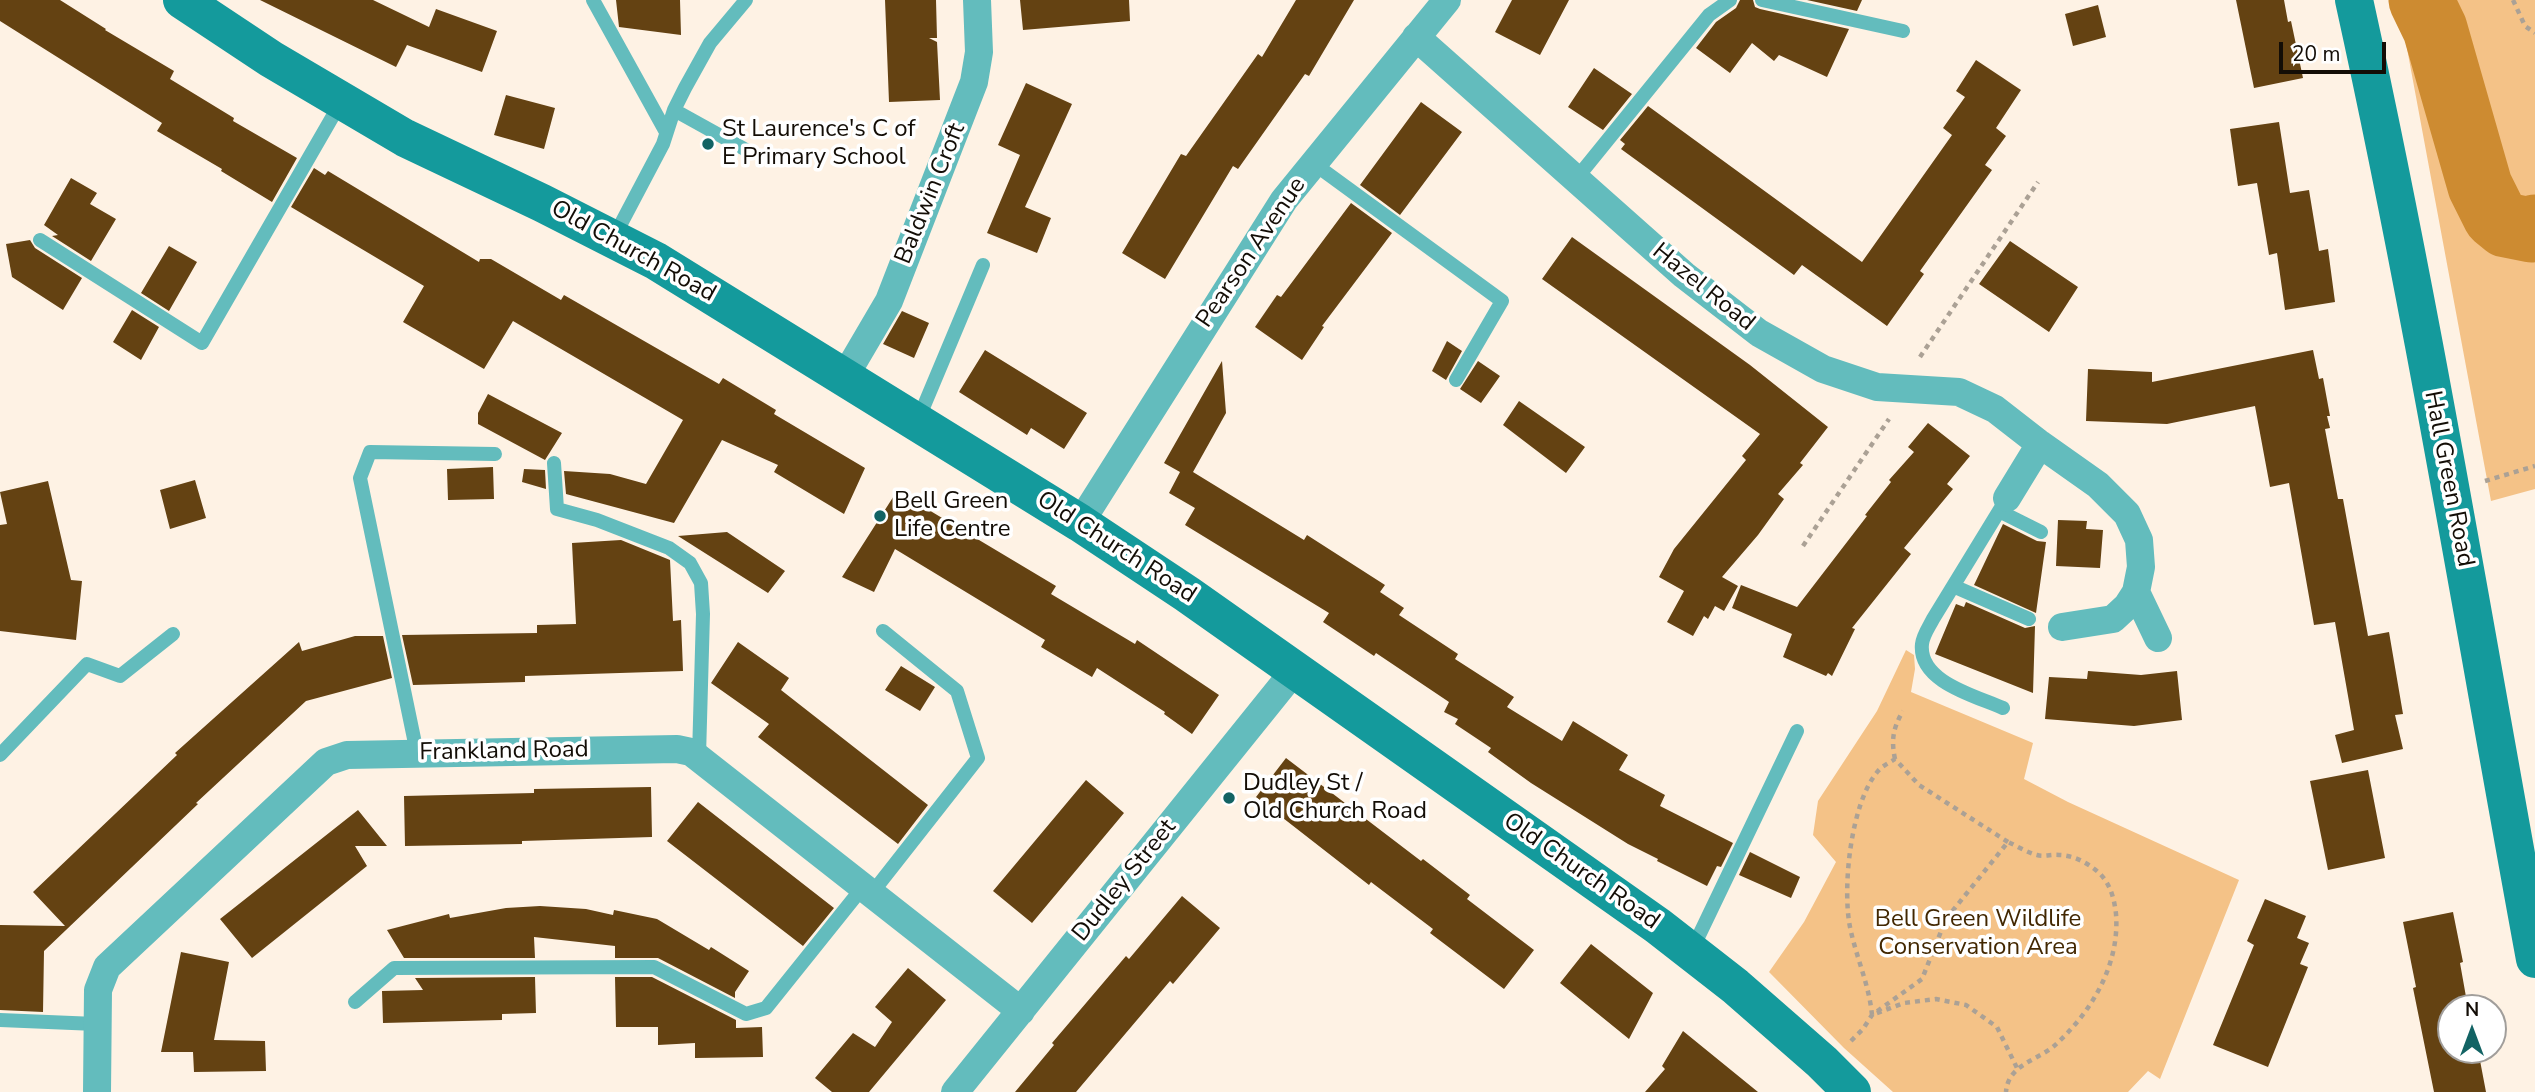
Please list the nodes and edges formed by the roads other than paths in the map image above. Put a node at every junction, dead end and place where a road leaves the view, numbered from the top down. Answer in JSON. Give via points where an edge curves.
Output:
{"nodes":[{"id":1,"x":182,"y":0,"type":"edge"},
{"id":2,"x":593,"y":0,"type":"edge"},
{"id":3,"x":746,"y":0,"type":"edge"},
{"id":4,"x":977,"y":0,"type":"edge"},
{"id":5,"x":1447,"y":0,"type":"edge"},
{"id":6,"x":1730,"y":0,"type":"edge"},
{"id":7,"x":1762,"y":0,"type":"edge"},
{"id":8,"x":2354,"y":0,"type":"edge"},
{"id":9,"x":1903,"y":31,"type":"dead end"},
{"id":10,"x":1416,"y":37,"type":"junction"},
{"id":11,"x":341,"y":103,"type":"junction"},
{"id":12,"x":674,"y":110,"type":"junction"},
{"id":13,"x":666,"y":132,"type":"junction"},
{"id":14,"x":748,"y":151,"type":"dead end"},
{"id":15,"x":1314,"y":163,"type":"junction"},
{"id":16,"x":1576,"y":180,"type":"junction"},
{"id":17,"x":613,"y":238,"type":"junction"},
{"id":18,"x":40,"y":240,"type":"dead end"},
{"id":19,"x":983,"y":265,"type":"dead end"},
{"id":20,"x":845,"y":376,"type":"junction"},
{"id":21,"x":1456,"y":380,"type":"dead end"},
{"id":22,"x":917,"y":421,"type":"junction"},
{"id":23,"x":2040,"y":444,"type":"junction"},
{"id":24,"x":495,"y":454,"type":"dead end"},
{"id":25,"x":554,"y":463,"type":"dead end"},
{"id":26,"x":2003,"y":505,"type":"junction"},
{"id":27,"x":1080,"y":523,"type":"junction"},
{"id":28,"x":2041,"y":532,"type":"dead end"},
{"id":29,"x":1954,"y":586,"type":"junction"},
{"id":30,"x":2136,"y":592,"type":"junction"},
{"id":31,"x":2029,"y":619,"type":"dead end"},
{"id":32,"x":2062,"y":627,"type":"dead end"},
{"id":33,"x":883,"y":631,"type":"dead end"},
{"id":34,"x":173,"y":634,"type":"dead end"},
{"id":35,"x":2158,"y":638,"type":"dead end"},
{"id":36,"x":1294,"y":670,"type":"junction"},
{"id":37,"x":2003,"y":708,"type":"dead end"},
{"id":38,"x":1797,"y":731,"type":"dead end"},
{"id":39,"x":418,"y":754,"type":"junction"},
{"id":40,"x":0,"y":755,"type":"edge"},
{"id":41,"x":699,"y":757,"type":"junction"},
{"id":42,"x":2523,"y":828,"type":"edge"},
{"id":43,"x":868,"y":890,"type":"junction"},
{"id":44,"x":1691,"y":951,"type":"junction"},
{"id":45,"x":2535,"y":959,"type":"edge"},
{"id":46,"x":355,"y":1002,"type":"dead end"},
{"id":47,"x":1021,"y":1011,"type":"junction"},
{"id":48,"x":0,"y":1020,"type":"edge"},
{"id":49,"x":96,"y":1024,"type":"junction"},
{"id":50,"x":97,"y":1092,"type":"edge"},
{"id":51,"x":955,"y":1092,"type":"edge"},
{"id":52,"x":1852,"y":1092,"type":"edge"}],
"edges":[{"from":1,"to":11,"type":"main road","name":"Old Church Road"},
{"from":2,"to":13,"type":"lane"},
{"from":3,"to":12,"type":"lane","via":[[710,43]]},
{"from":4,"to":20,"type":"street","name":"Baldwin Croft","via":[[979,52],[974,82],[889,301]]},
{"from":5,"to":10,"type":"street","name":"Pearson Avenue"},
{"from":6,"to":16,"type":"lane","via":[[1709,15]]},
{"from":7,"to":9,"type":"lane"},
{"from":8,"to":42,"type":"main road","name":"Hall Green Road","via":[[2450,489]]},
{"from":10,"to":15,"type":"street","name":"Pearson Avenue"},
{"from":10,"to":16,"type":"street","name":"Hazel Road"},
{"from":11,"to":17,"type":"main road","name":"Old Church Road"},
{"from":11,"to":18,"type":"lane","via":[[202,343]]},
{"from":12,"to":13,"type":"lane"},
{"from":12,"to":14,"type":"lane"},
{"from":13,"to":17,"type":"lane"},
{"from":15,"to":21,"type":"lane","via":[[1502,301]]},
{"from":15,"to":27,"type":"street","name":"Pearson Avenue","via":[[1284,200]]},
{"from":16,"to":23,"type":"street","name":"Hazel Road","via":[[1684,275],[1759,333],[1823,369],[1877,387],[1959,393],[1995,409]]},
{"from":17,"to":20,"type":"main road","name":"Old Church Road"},
{"from":19,"to":22,"type":"lane"},
{"from":20,"to":22,"type":"main road","name":"Old Church Road"},
{"from":22,"to":27,"type":"main road","name":"Old Church Road"},
{"from":23,"to":26,"type":"street"},
{"from":23,"to":30,"type":"street","name":"Hazel Road","via":[[2098,485],[2127,514],[2139,540],[2141,567]]},
{"from":24,"to":39,"type":"lane","via":[[370,452],[360,478]]},
{"from":25,"to":41,"type":"lane","via":[[557,509],[669,548],[690,563],[701,583]]},
{"from":26,"to":28,"type":"lane"},
{"from":26,"to":29,"type":"lane"},
{"from":27,"to":36,"type":"main road","name":"Old Church Road"},
{"from":29,"to":31,"type":"lane"},
{"from":29,"to":37,"type":"lane","via":[[1924,638],[1921,648],[1928,668],[1943,682]]},
{"from":30,"to":32,"type":"street","via":[[2113,619]]},
{"from":30,"to":35,"type":"street"},
{"from":33,"to":43,"type":"lane","via":[[957,691],[978,758]]},
{"from":34,"to":40,"type":"lane","via":[[120,676],[87,664]]},
{"from":36,"to":44,"type":"main road","name":"Old Church Road"},
{"from":36,"to":47,"type":"street","name":"Dudley Street"},
{"from":38,"to":44,"type":"lane"},
{"from":39,"to":41,"type":"street","name":"Frankland Road","via":[[677,749]]},
{"from":39,"to":49,"type":"street","name":"Frankland Road","via":[[347,755],[326,762],[107,967],[98,990]]},
{"from":41,"to":43,"type":"street","name":"Frankland Road"},
{"from":42,"to":45,"type":"main road","name":"Hall Green Road"},
{"from":43,"to":46,"type":"lane","via":[[766,1008],[746,1014],[654,967],[394,968]]},
{"from":43,"to":47,"type":"street","name":"Frankland Road"},
{"from":44,"to":52,"type":"main road","name":"Old Church Road"},
{"from":47,"to":51,"type":"street","name":"Dudley Street"},
{"from":48,"to":49,"type":"lane"},
{"from":49,"to":50,"type":"street","name":"Frankland Road"}]}
